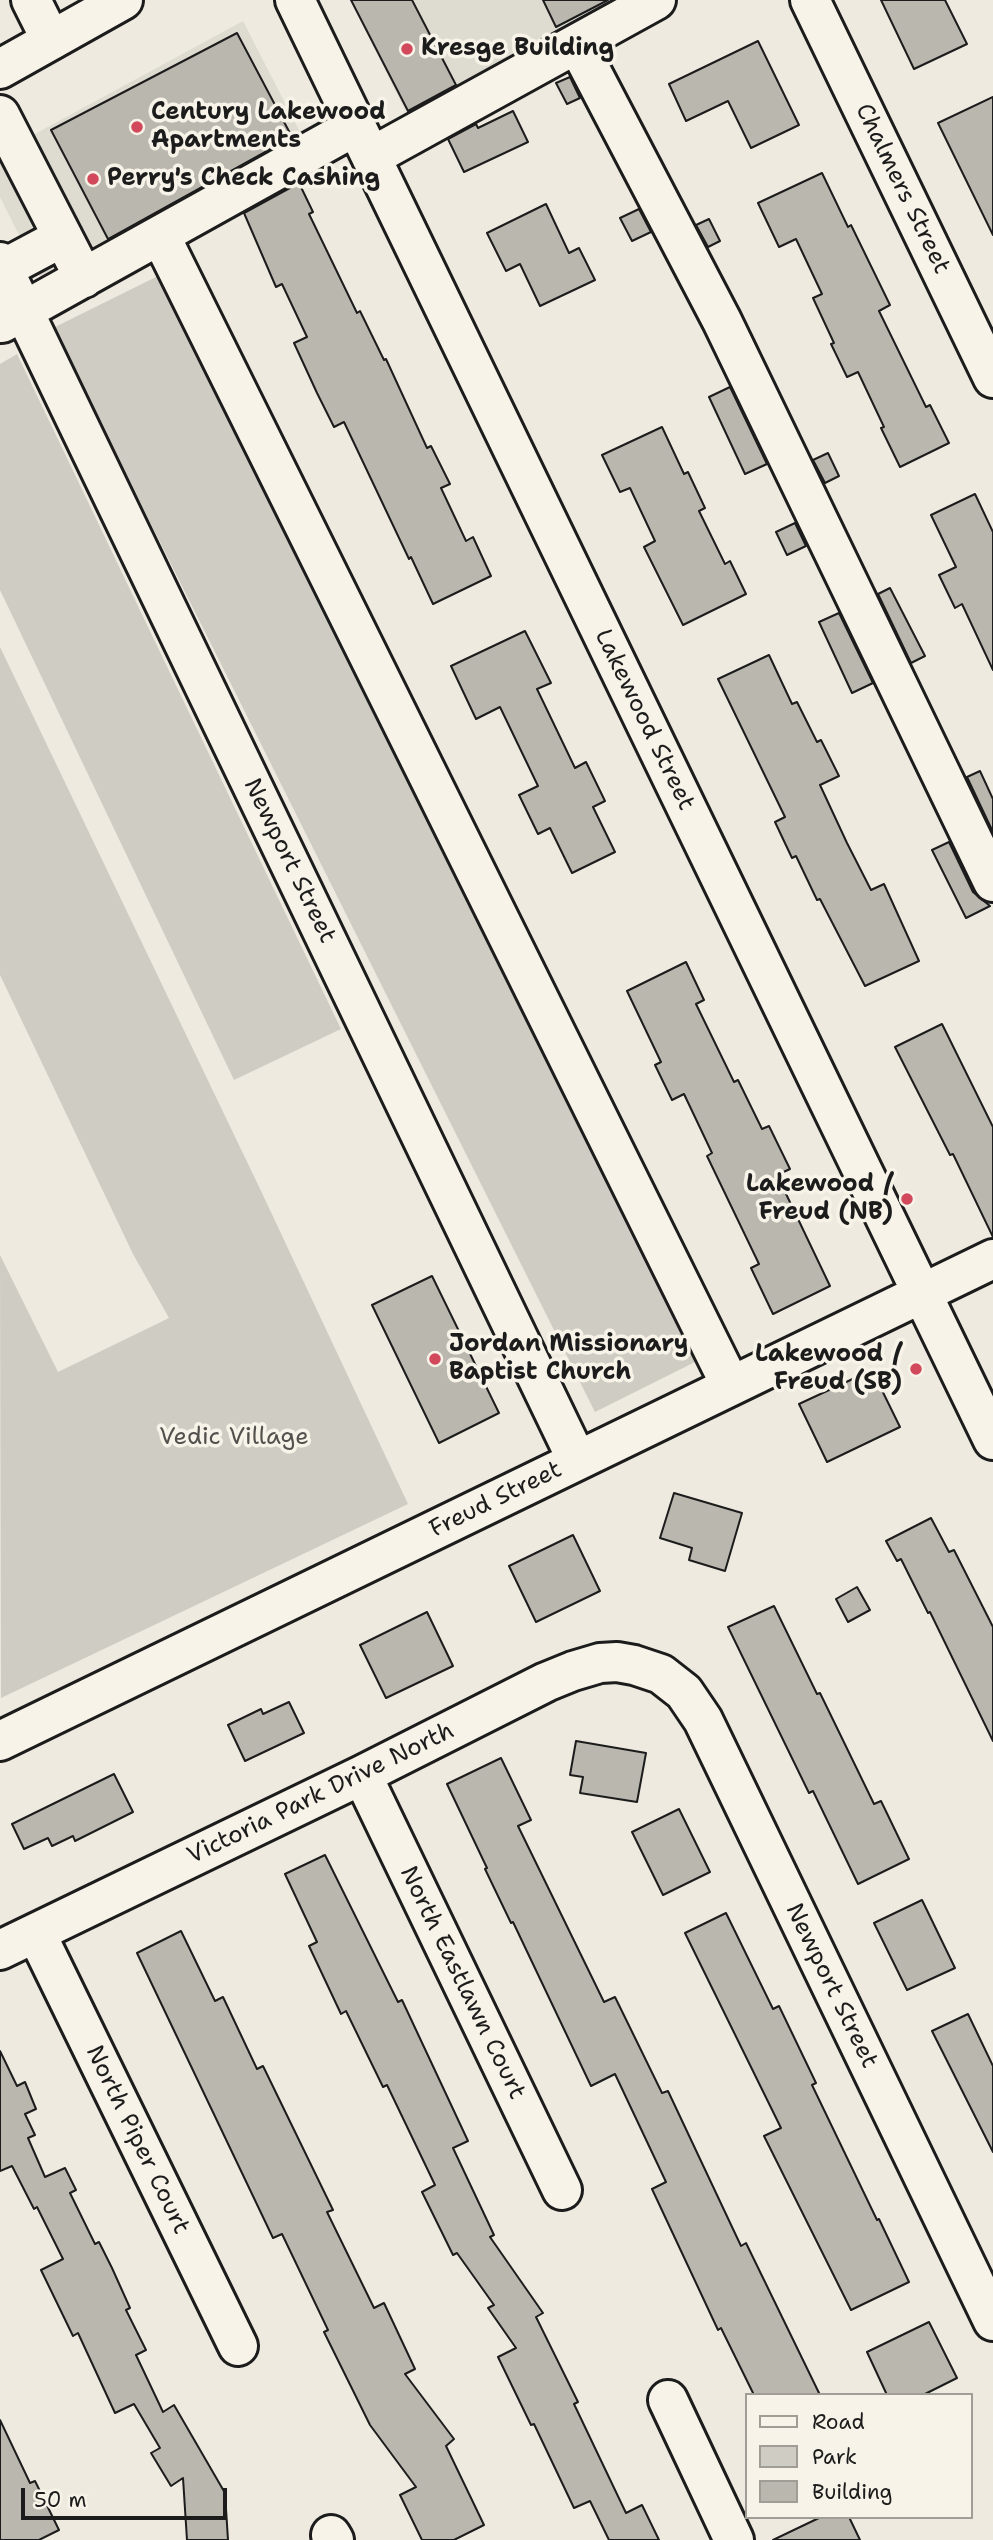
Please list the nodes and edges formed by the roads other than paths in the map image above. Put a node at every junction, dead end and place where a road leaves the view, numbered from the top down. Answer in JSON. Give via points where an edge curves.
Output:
{"nodes":[{"id":1,"x":31,"y":0,"type":"edge"},
{"id":2,"x":123,"y":0,"type":"edge"},
{"id":3,"x":295,"y":0,"type":"edge"},
{"id":4,"x":656,"y":0,"type":"edge"},
{"id":5,"x":810,"y":0,"type":"edge"},
{"id":6,"x":51,"y":40,"type":"junction"},
{"id":7,"x":577,"y":44,"type":"junction"},
{"id":8,"x":0,"y":69,"type":"edge"},
{"id":9,"x":0,"y":115,"type":"edge"},
{"id":10,"x":364,"y":142,"type":"junction"},
{"id":11,"x":160,"y":235,"type":"junction"},
{"id":12,"x":63,"y":237,"type":"junction"},
{"id":13,"x":2,"y":266,"type":"edge"},
{"id":14,"x":84,"y":278,"type":"junction"},
{"id":15,"x":12,"y":318,"type":"edge"},
{"id":16,"x":993,"y":378,"type":"edge"},
{"id":17,"x":993,"y":882,"type":"edge"},
{"id":18,"x":993,"y":1259,"type":"edge"},
{"id":19,"x":922,"y":1294,"type":"junction"},
{"id":20,"x":731,"y":1386,"type":"junction"},
{"id":21,"x":993,"y":1440,"type":"edge"},
{"id":22,"x":577,"y":1461,"type":"junction"},
{"id":23,"x":648,"y":1670,"type":"joint"},
{"id":24,"x":0,"y":1741,"type":"edge"},
{"id":25,"x":362,"y":1775,"type":"junction"},
{"id":26,"x":36,"y":1933,"type":"junction"},
{"id":27,"x":0,"y":1950,"type":"edge"},
{"id":28,"x":562,"y":2190,"type":"dead end"},
{"id":29,"x":993,"y":2321,"type":"edge"},
{"id":30,"x":238,"y":2346,"type":"dead end"},
{"id":31,"x":668,"y":2400,"type":"dead end"},
{"id":32,"x":734,"y":2540,"type":"edge"}],
"edges":[{"from":1,"to":6,"type":"street"},
{"from":2,"to":6,"type":"street"},
{"from":3,"to":10,"type":"street","name":"Lakewood Street"},
{"from":4,"to":7,"type":"street"},
{"from":5,"to":16,"type":"street","name":"Chalmers Street"},
{"from":6,"to":8,"type":"street"},
{"from":7,"to":10,"type":"street"},
{"from":7,"to":17,"type":"street","via":[[722,321]]},
{"from":9,"to":12,"type":"street"},
{"from":10,"to":11,"type":"street"},
{"from":10,"to":19,"type":"street","name":"Lakewood Street"},
{"from":11,"to":14,"type":"street"},
{"from":11,"to":20,"type":"street"},
{"from":12,"to":13,"type":"street"},
{"from":12,"to":14,"type":"street"},
{"from":13,"to":15,"type":"street","name":"Newport Street"},
{"from":14,"to":15,"type":"street"},
{"from":15,"to":22,"type":"street","name":"Newport Street"},
{"from":18,"to":19,"type":"street","name":"Freud Street"},
{"from":19,"to":20,"type":"street","name":"Freud Street"},
{"from":19,"to":21,"type":"street","name":"Lakewood Street"},
{"from":20,"to":22,"type":"street","name":"Freud Street"},
{"from":22,"to":24,"type":"street","name":"Freud Street"},
{"from":23,"to":25,"type":"street","name":"Victoria Park Drive North","via":[[617,1662],[573,1671]]},
{"from":23,"to":29,"type":"street","name":"Newport Street","via":[[684,1692],[704,1720]]},
{"from":25,"to":26,"type":"street","name":"Victoria Park Drive North"},
{"from":25,"to":28,"type":"street","name":"North Eastlawn Court"},
{"from":26,"to":27,"type":"street","name":"Victoria Park Drive North"},
{"from":26,"to":30,"type":"street","name":"North Piper Court"},
{"from":31,"to":32,"type":"street"}]}
